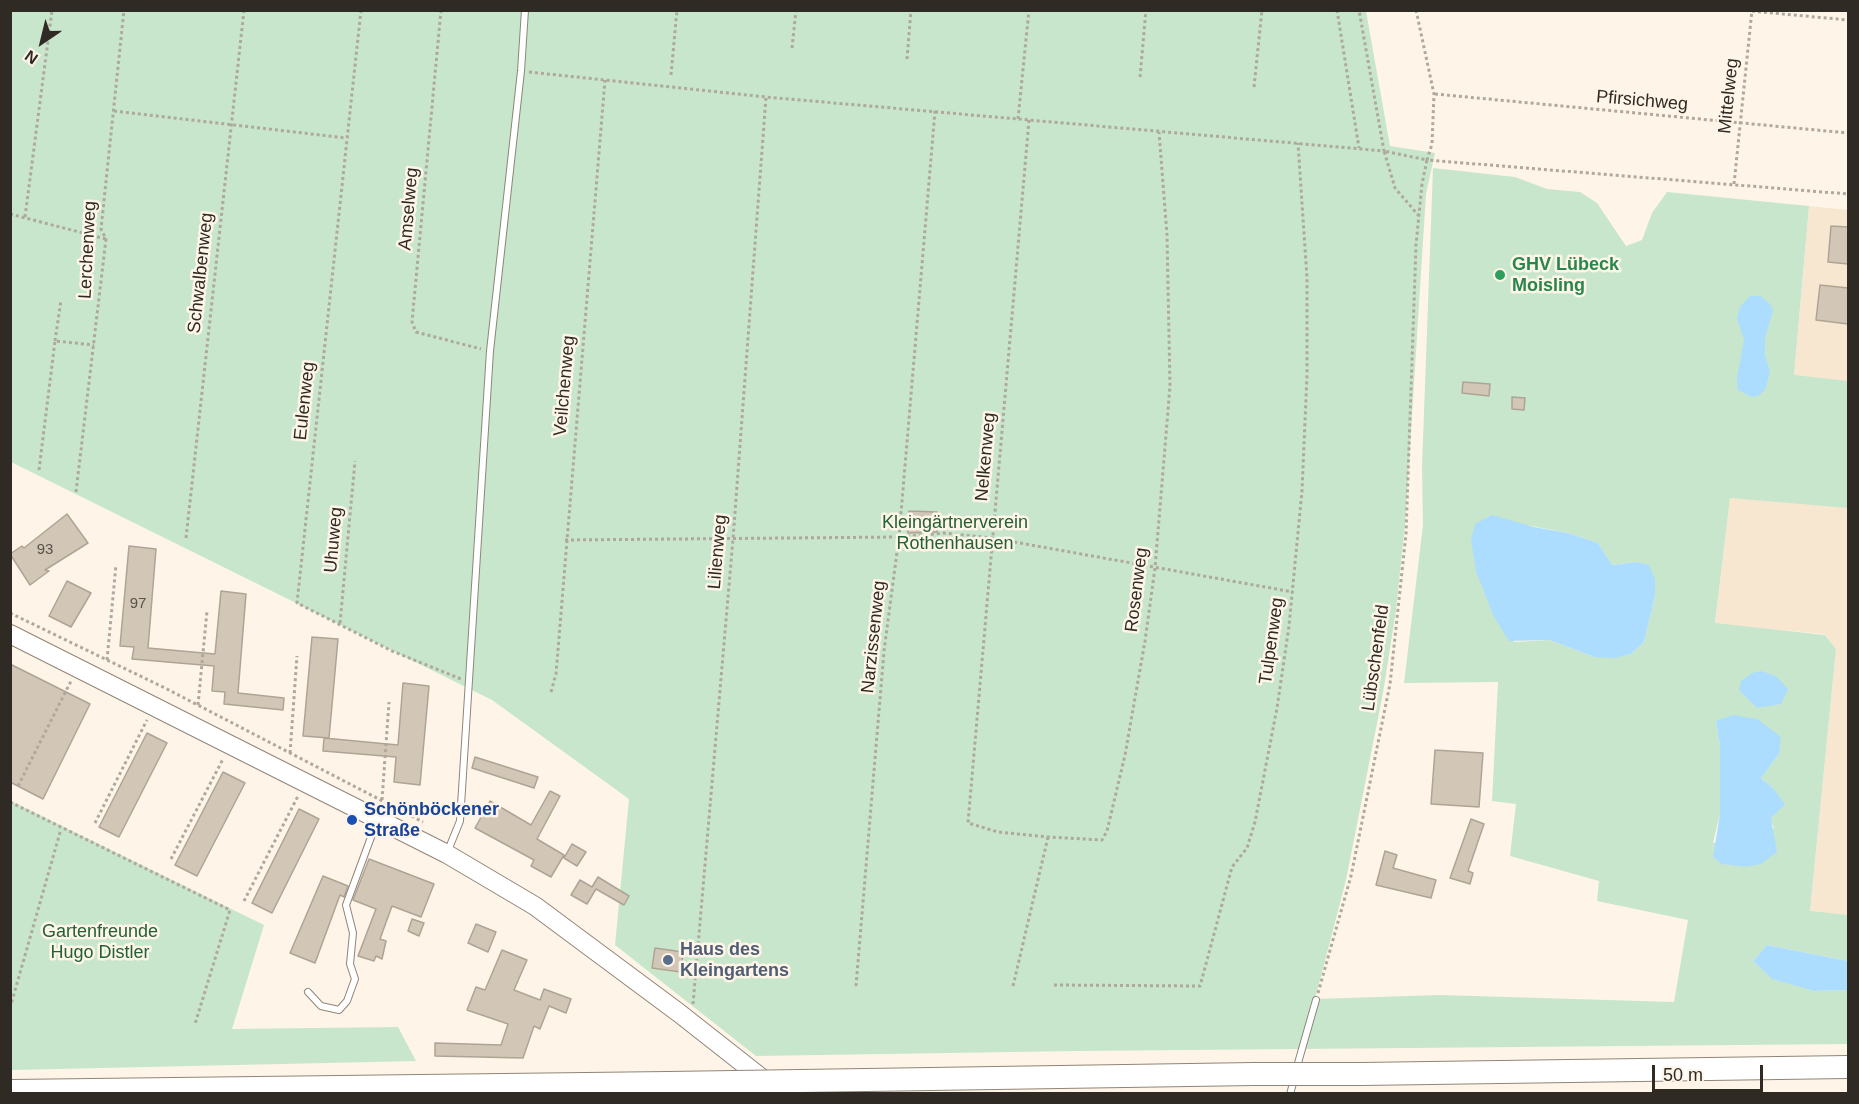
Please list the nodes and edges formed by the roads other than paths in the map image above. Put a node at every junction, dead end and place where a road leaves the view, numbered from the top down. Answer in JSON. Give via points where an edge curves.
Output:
{"nodes":[{"id":1,"x":525,"y":10,"type":"edge"},
{"id":2,"x":10,"y":634,"type":"edge"},
{"id":3,"x":380,"y":809,"type":"junction"},
{"id":4,"x":447,"y":854,"type":"junction"},
{"id":5,"x":308,"y":992,"type":"dead end"},
{"id":6,"x":1316,"y":1000,"type":"road end"},
{"id":7,"x":1848,"y":1067,"type":"edge"},
{"id":8,"x":10,"y":1091,"type":"edge"},
{"id":9,"x":782,"y":1094,"type":"edge"},
{"id":10,"x":1290,"y":1094,"type":"edge"}],
"edges":[{"from":1,"to":4,"type":"lane","via":[[490,351],[460,821]]},
{"from":2,"to":3,"type":"main road"},
{"from":3,"to":4,"type":"main road"},
{"from":3,"to":5,"type":"lane","via":[[346,905],[352,933],[350,963],[355,979],[339,1010],[321,1006]]},
{"from":4,"to":9,"type":"main road","via":[[534,906]]},
{"from":6,"to":10,"type":"lane"},
{"from":7,"to":8,"type":"highway","bridge":true}]}
